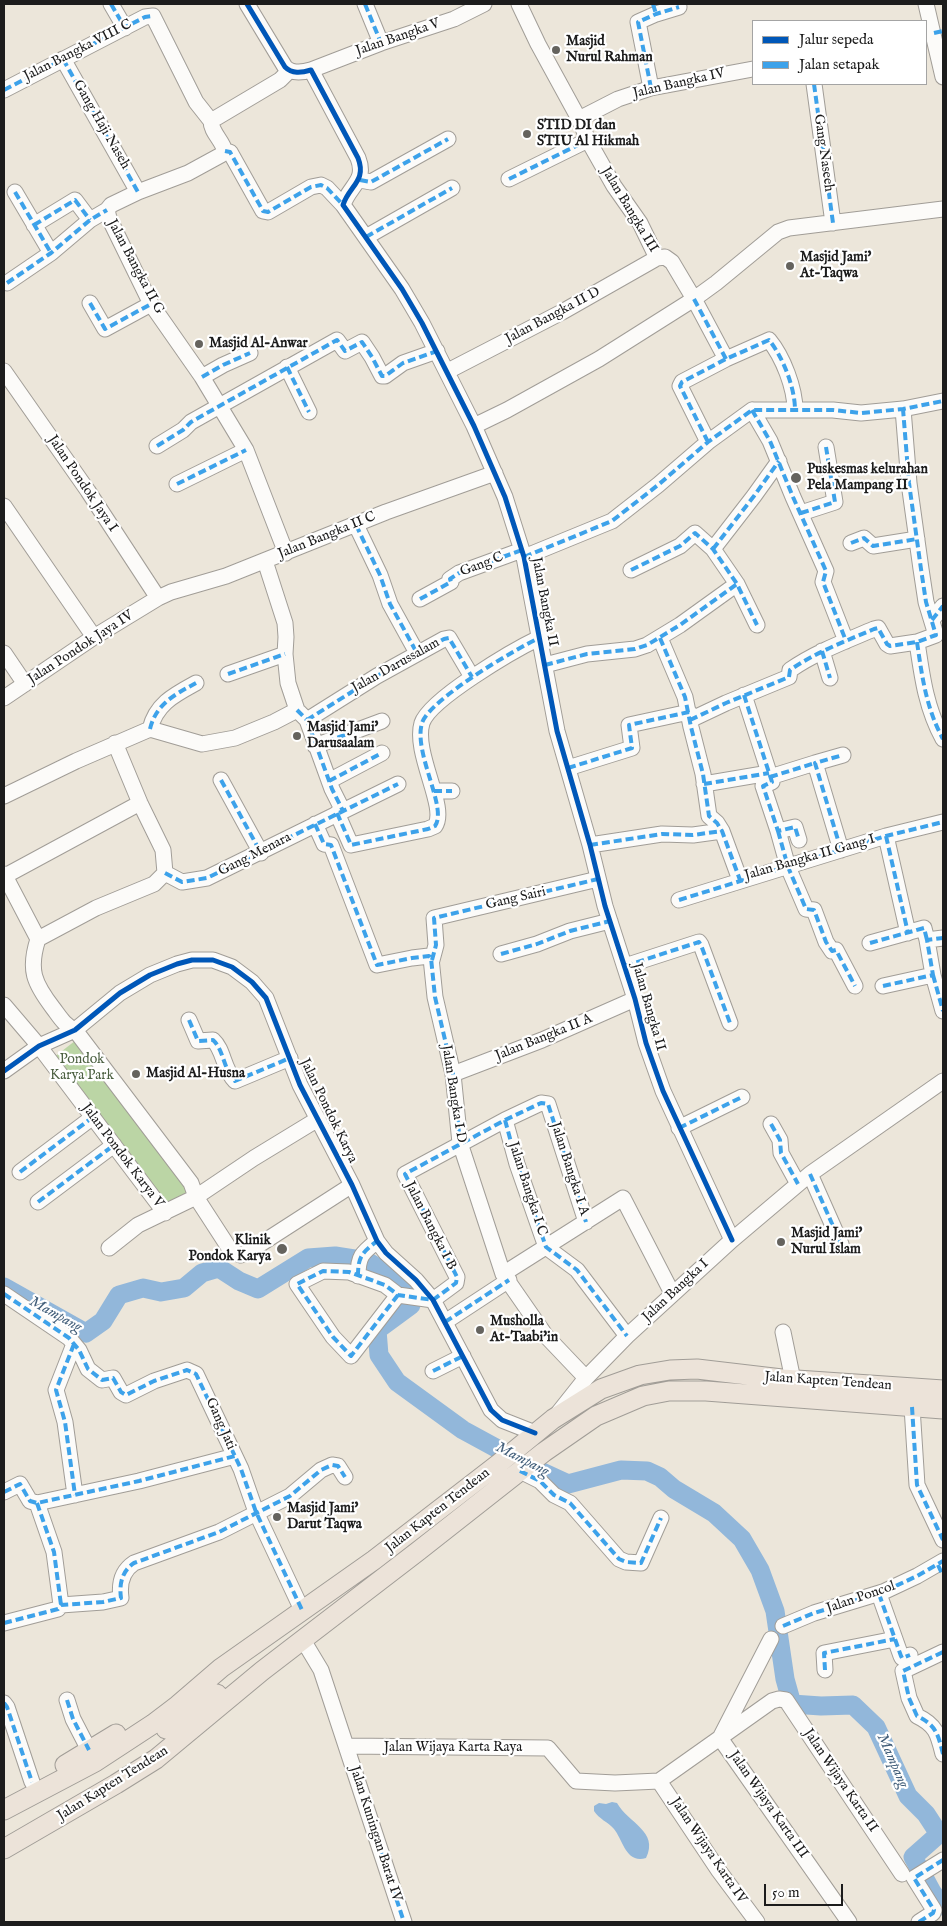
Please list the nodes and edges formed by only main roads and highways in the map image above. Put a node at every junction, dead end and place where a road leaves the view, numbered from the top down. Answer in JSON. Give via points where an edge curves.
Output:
{"nodes":[{"id":1,"x":943,"y":1390,"type":"edge"},
{"id":2,"x":943,"y":1409,"type":"edge"},
{"id":3,"x":262,"y":1671,"type":"junction"},
{"id":4,"x":210,"y":1676,"type":"junction"},
{"id":5,"x":122,"y":1751,"type":"junction"},
{"id":6,"x":4,"y":1797,"type":"edge"},
{"id":7,"x":4,"y":1810,"type":"edge"},
{"id":8,"x":4,"y":1821,"type":"edge"},
{"id":9,"x":4,"y":1849,"type":"edge"}],
"edges":[{"from":1,"to":4,"type":"main road","name":"Jalan Kapten Tendean","via":[[793,1380],[711,1370],[662,1372],[609,1386],[553,1419],[374,1560]]},
{"from":2,"to":3,"type":"main road","name":"Jalan Kapten Tendean","via":[[706,1391],[669,1391],[643,1396],[596,1416],[544,1452]]},
{"from":3,"to":5,"type":"main road","name":"Jalan Kapten Tendean"},
{"from":3,"to":9,"type":"main road","name":"Jalan Kapten Tendean","via":[[156,1759]]},
{"from":4,"to":5,"type":"main road","name":"Jalan Kapten Tendean"},
{"from":4,"to":6,"type":"main road","name":"Jalan Kapten Tendean","via":[[174,1695],[60,1768]]},
{"from":5,"to":7,"type":"main road","name":"Jalan Kapten Tendean"},
{"from":5,"to":8,"type":"main road","name":"Jalan Kapten Tendean","via":[[74,1785]]}]}
